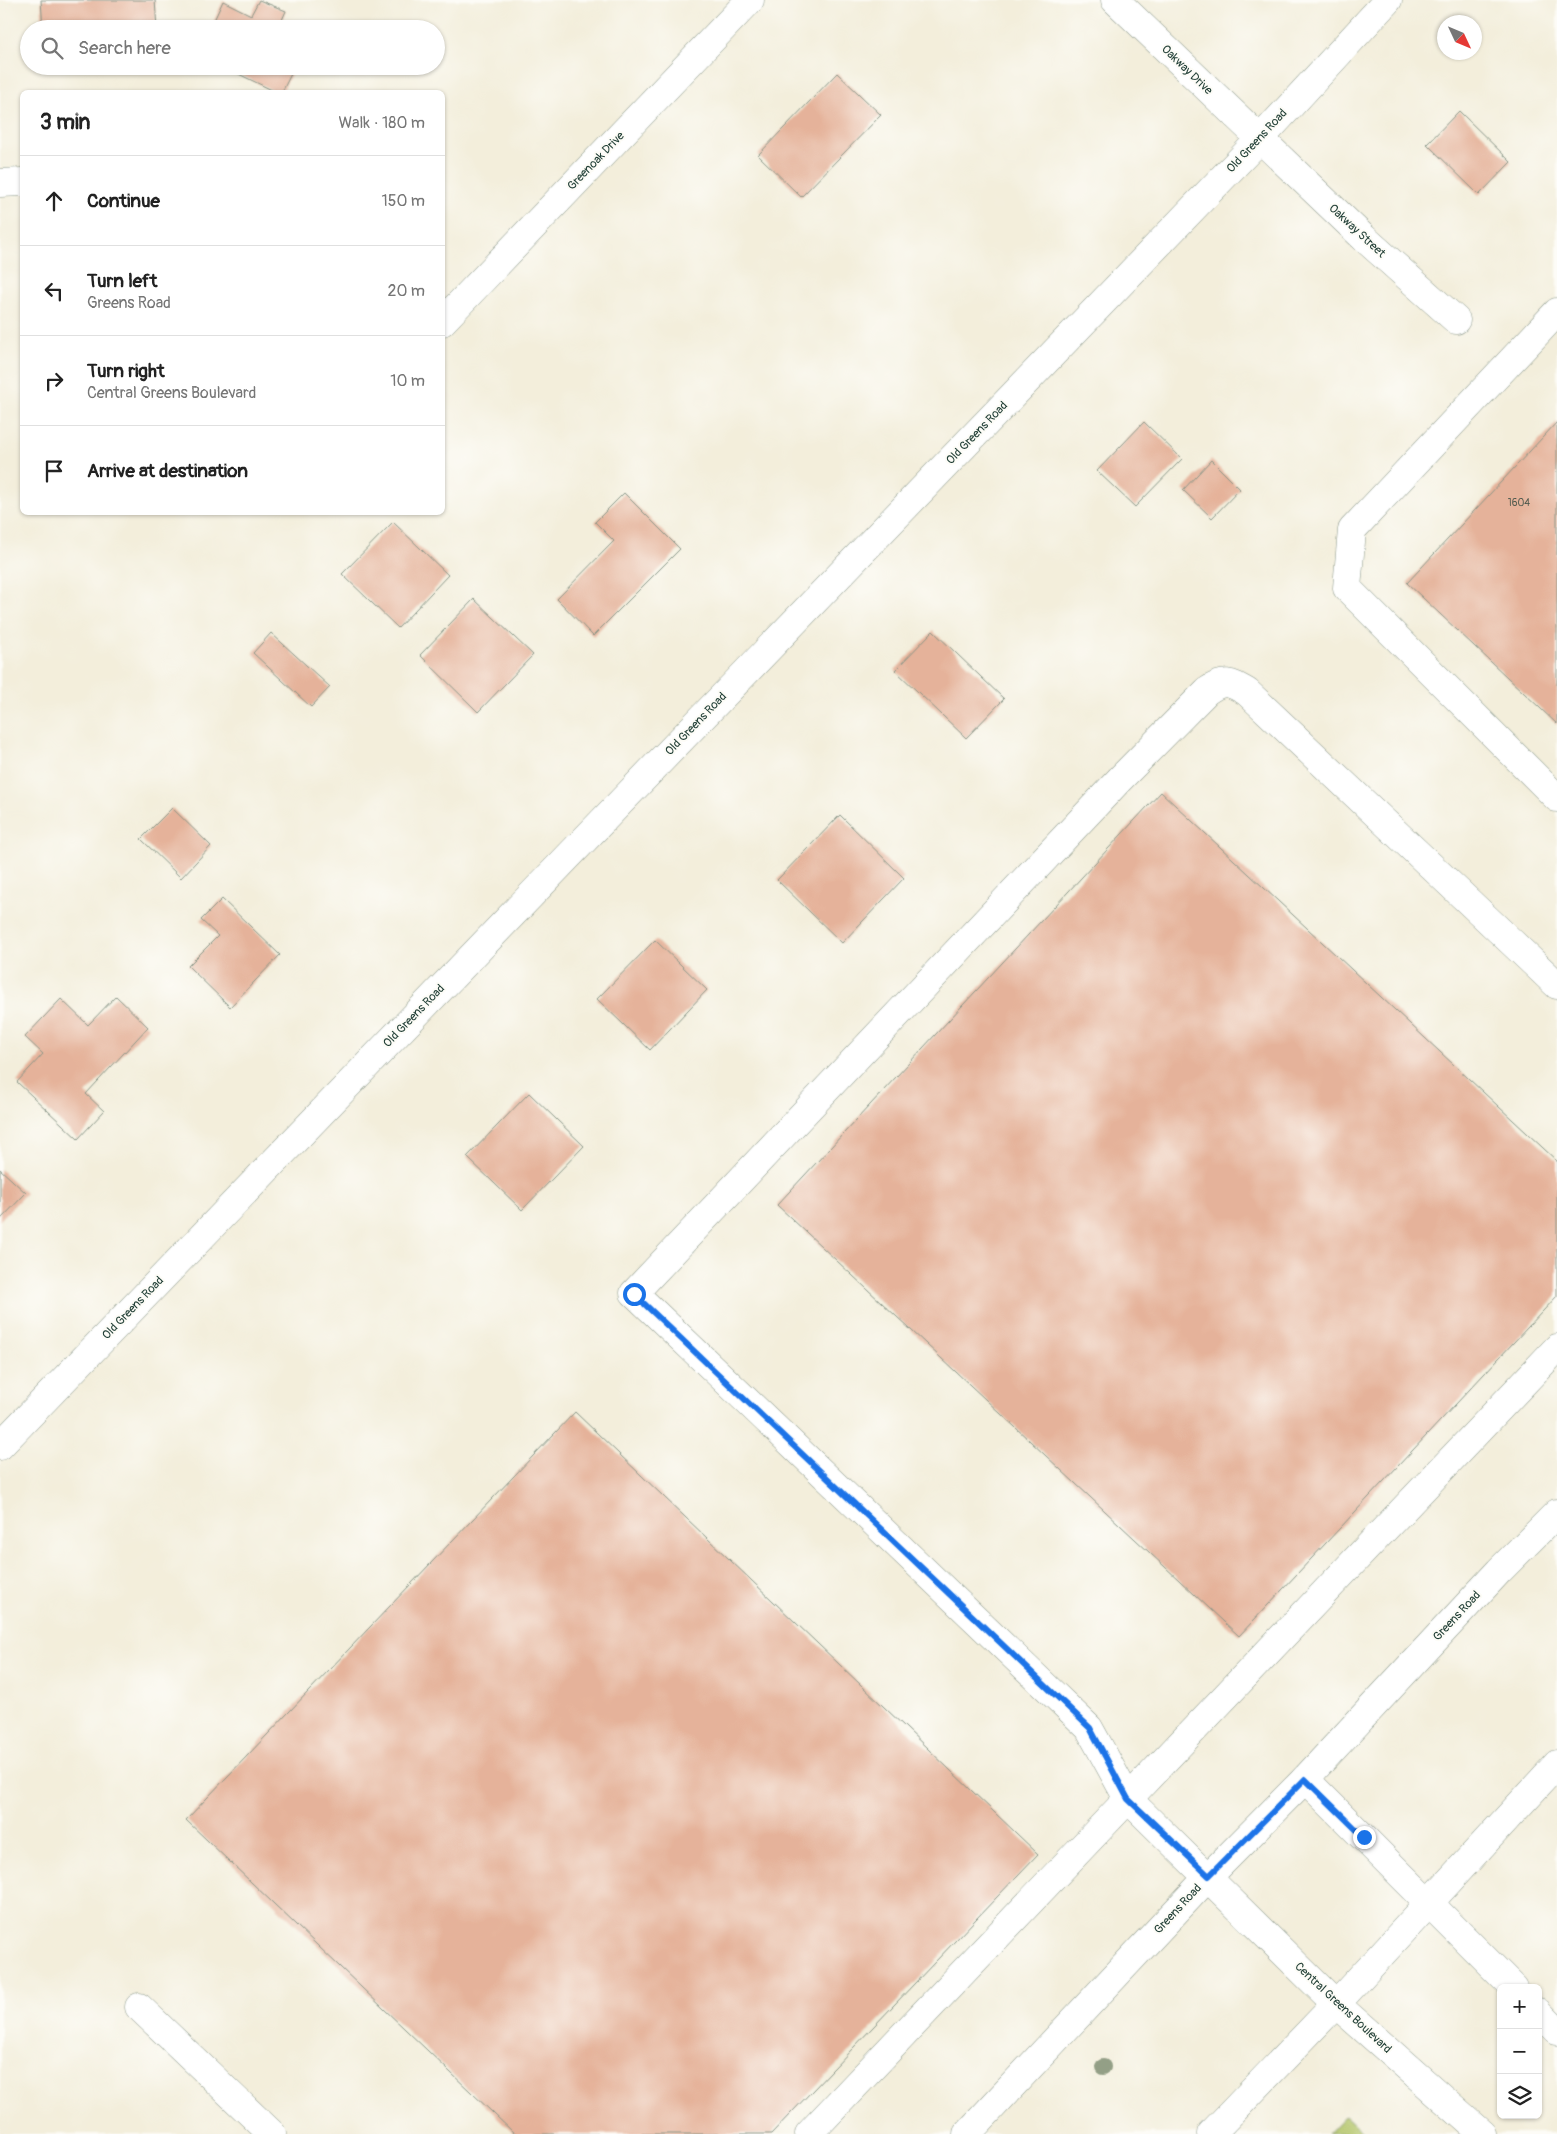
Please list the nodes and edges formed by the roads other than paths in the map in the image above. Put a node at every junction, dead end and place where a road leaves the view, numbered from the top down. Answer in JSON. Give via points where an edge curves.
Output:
{"nodes":[{"id":1,"x":750,"y":0,"type":"edge"},
{"id":2,"x":1115,"y":0,"type":"edge"},
{"id":3,"x":1388,"y":0,"type":"edge"},
{"id":4,"x":1260,"y":139,"type":"junction"},
{"id":5,"x":20,"y":182,"type":"edge"},
{"id":6,"x":0,"y":183,"type":"edge"},
{"id":7,"x":1557,"y":312,"type":"edge"},
{"id":8,"x":445,"y":319,"type":"edge"},
{"id":9,"x":1456,"y":320,"type":"dead end"},
{"id":10,"x":1557,"y":798,"type":"edge"},
{"id":11,"x":1557,"y":985,"type":"edge"},
{"id":12,"x":1557,"y":1348,"type":"edge"},
{"id":13,"x":0,"y":1446,"type":"edge"},
{"id":14,"x":1557,"y":1513,"type":"edge"},
{"id":15,"x":1557,"y":1764,"type":"edge"},
{"id":16,"x":1305,"y":1779,"type":"junction"},
{"id":17,"x":1128,"y":1799,"type":"junction"},
{"id":18,"x":1209,"y":1876,"type":"junction"},
{"id":19,"x":1429,"y":1902,"type":"junction"},
{"id":20,"x":1510,"y":1984,"type":"edge"},
{"id":21,"x":1336,"y":2004,"type":"junction"},
{"id":22,"x":139,"y":2007,"type":"dead end"},
{"id":23,"x":1542,"y":2016,"type":"edge"},
{"id":24,"x":1557,"y":2031,"type":"edge"},
{"id":25,"x":272,"y":2134,"type":"edge"},
{"id":26,"x":809,"y":2134,"type":"edge"},
{"id":27,"x":966,"y":2134,"type":"edge"},
{"id":28,"x":1211,"y":2134,"type":"edge"},
{"id":29,"x":1483,"y":2134,"type":"edge"}],
"edges":[{"from":1,"to":8,"type":"street","name":"Greenoak Drive"},
{"from":2,"to":4,"type":"street","name":"Oakway Drive"},
{"from":3,"to":4,"type":"street","name":"Old Greens Road"},
{"from":4,"to":9,"type":"street","name":"Oakway Street"},
{"from":4,"to":13,"type":"street","name":"Old Greens Road"},
{"from":5,"to":6,"type":"street"},
{"from":7,"to":10,"type":"street","via":[[1352,530],[1347,588]]},
{"from":11,"to":17,"type":"street","name":"Central Greens Boulevard","via":[[1247,692],[1232,683],[1218,683],[1120,779],[634,1294],[1090,1728]]},
{"from":12,"to":17,"type":"street"},
{"from":14,"to":16,"type":"street","name":"Greens Road"},
{"from":15,"to":19,"type":"street"},
{"from":16,"to":18,"type":"street","name":"Greens Road"},
{"from":16,"to":19,"type":"street"},
{"from":17,"to":18,"type":"street","name":"Central Greens Boulevard"},
{"from":17,"to":26,"type":"street"},
{"from":18,"to":21,"type":"street","name":"Central Greens Boulevard"},
{"from":18,"to":27,"type":"street","name":"Greens Road"},
{"from":19,"to":20,"type":"street"},
{"from":19,"to":21,"type":"street"},
{"from":21,"to":28,"type":"street"},
{"from":21,"to":29,"type":"street","name":"Central Greens Boulevard"},
{"from":22,"to":25,"type":"street"},
{"from":23,"to":24,"type":"street"}]}
